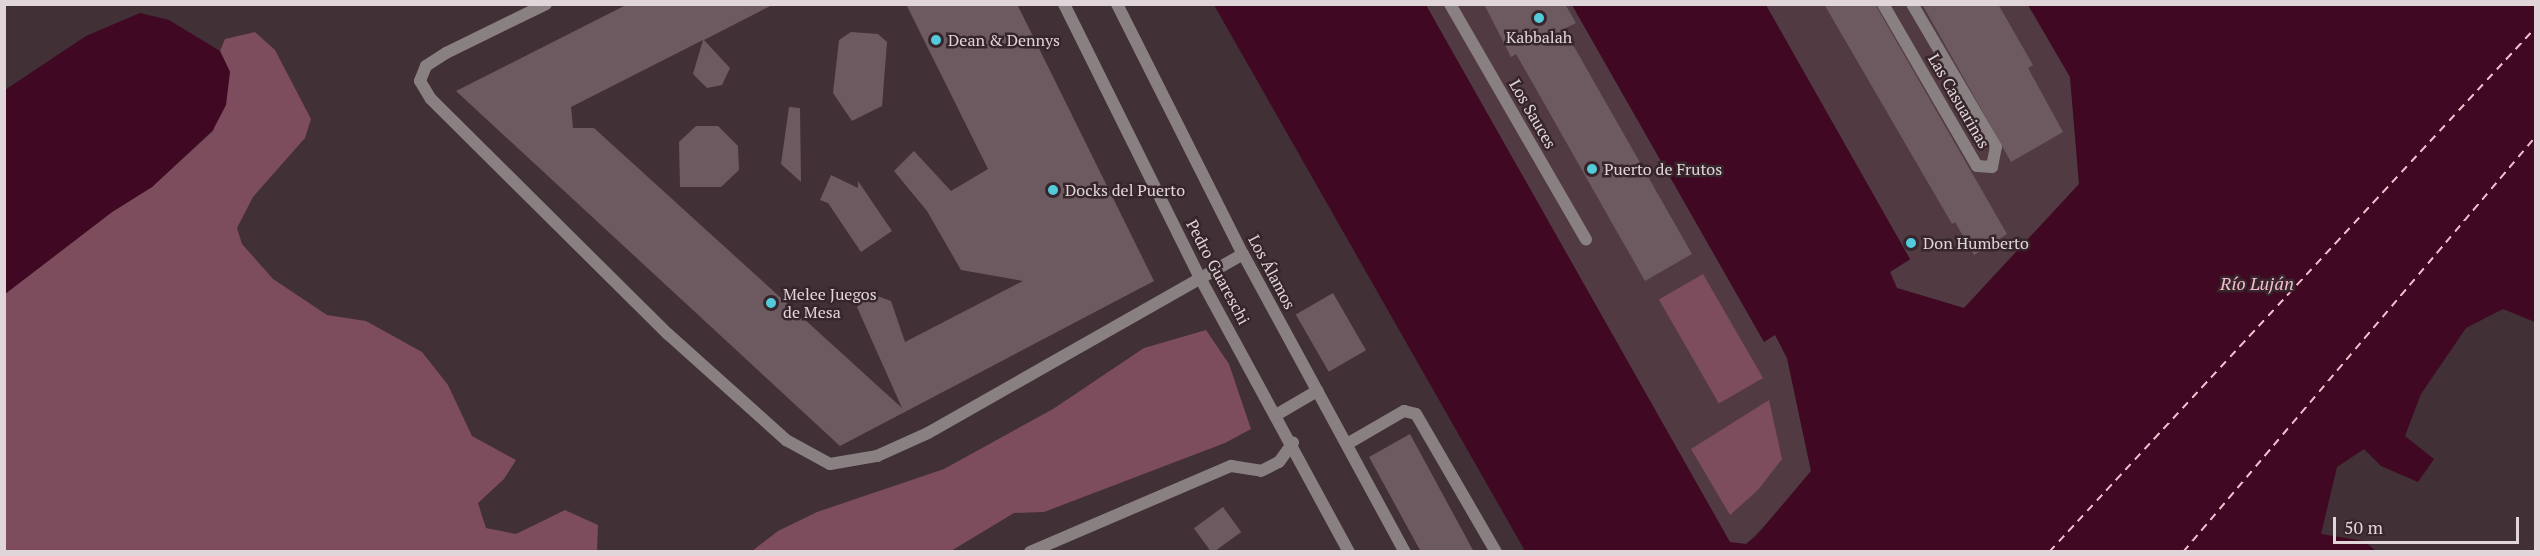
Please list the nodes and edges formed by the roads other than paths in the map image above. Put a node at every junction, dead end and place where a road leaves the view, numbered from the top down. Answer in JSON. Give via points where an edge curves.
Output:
{"nodes":[{"id":1,"x":546,"y":4,"type":"edge"},
{"id":2,"x":1064,"y":4,"type":"edge"},
{"id":3,"x":1117,"y":4,"type":"edge"},
{"id":4,"x":1450,"y":4,"type":"edge"},
{"id":5,"x":1883,"y":4,"type":"edge"},
{"id":6,"x":1912,"y":4,"type":"edge"},
{"id":7,"x":1586,"y":240,"type":"dead end"},
{"id":8,"x":1243,"y":254,"type":"junction"},
{"id":9,"x":1199,"y":276,"type":"junction"},
{"id":10,"x":1317,"y":391,"type":"junction"},
{"id":11,"x":1276,"y":415,"type":"junction"},
{"id":12,"x":1293,"y":443,"type":"junction"},
{"id":13,"x":1347,"y":444,"type":"junction"},
{"id":14,"x":1030,"y":552,"type":"edge"},
{"id":15,"x":1349,"y":552,"type":"edge"},
{"id":16,"x":1405,"y":552,"type":"edge"},
{"id":17,"x":1496,"y":552,"type":"edge"}],
"edges":[{"from":1,"to":9,"type":"street","via":[[446,52],[426,66],[420,81],[431,99],[668,334],[786,440],[830,464],[877,456],[928,433]]},
{"from":2,"to":9,"type":"street","name":"Pedro Guareschi"},
{"from":3,"to":8,"type":"street","name":"Los Álamos"},
{"from":4,"to":7,"type":"street","name":"Los Sauces"},
{"from":5,"to":6,"type":"street","name":"Las Casuarinas","via":[[1977,166],[1992,167],[1996,147]]},
{"from":8,"to":9,"type":"street"},
{"from":8,"to":10,"type":"street","name":"Los Álamos"},
{"from":9,"to":11,"type":"street","name":"Pedro Guareschi"},
{"from":10,"to":11,"type":"street"},
{"from":10,"to":13,"type":"street","name":"Los Álamos"},
{"from":11,"to":12,"type":"street","name":"Pedro Guareschi"},
{"from":12,"to":14,"type":"street","via":[[1279,462],[1261,471],[1231,466]]},
{"from":12,"to":15,"type":"street","name":"Pedro Guareschi"},
{"from":13,"to":16,"type":"street","name":"Los Álamos"},
{"from":13,"to":17,"type":"street","via":[[1404,411],[1416,414]]}]}
